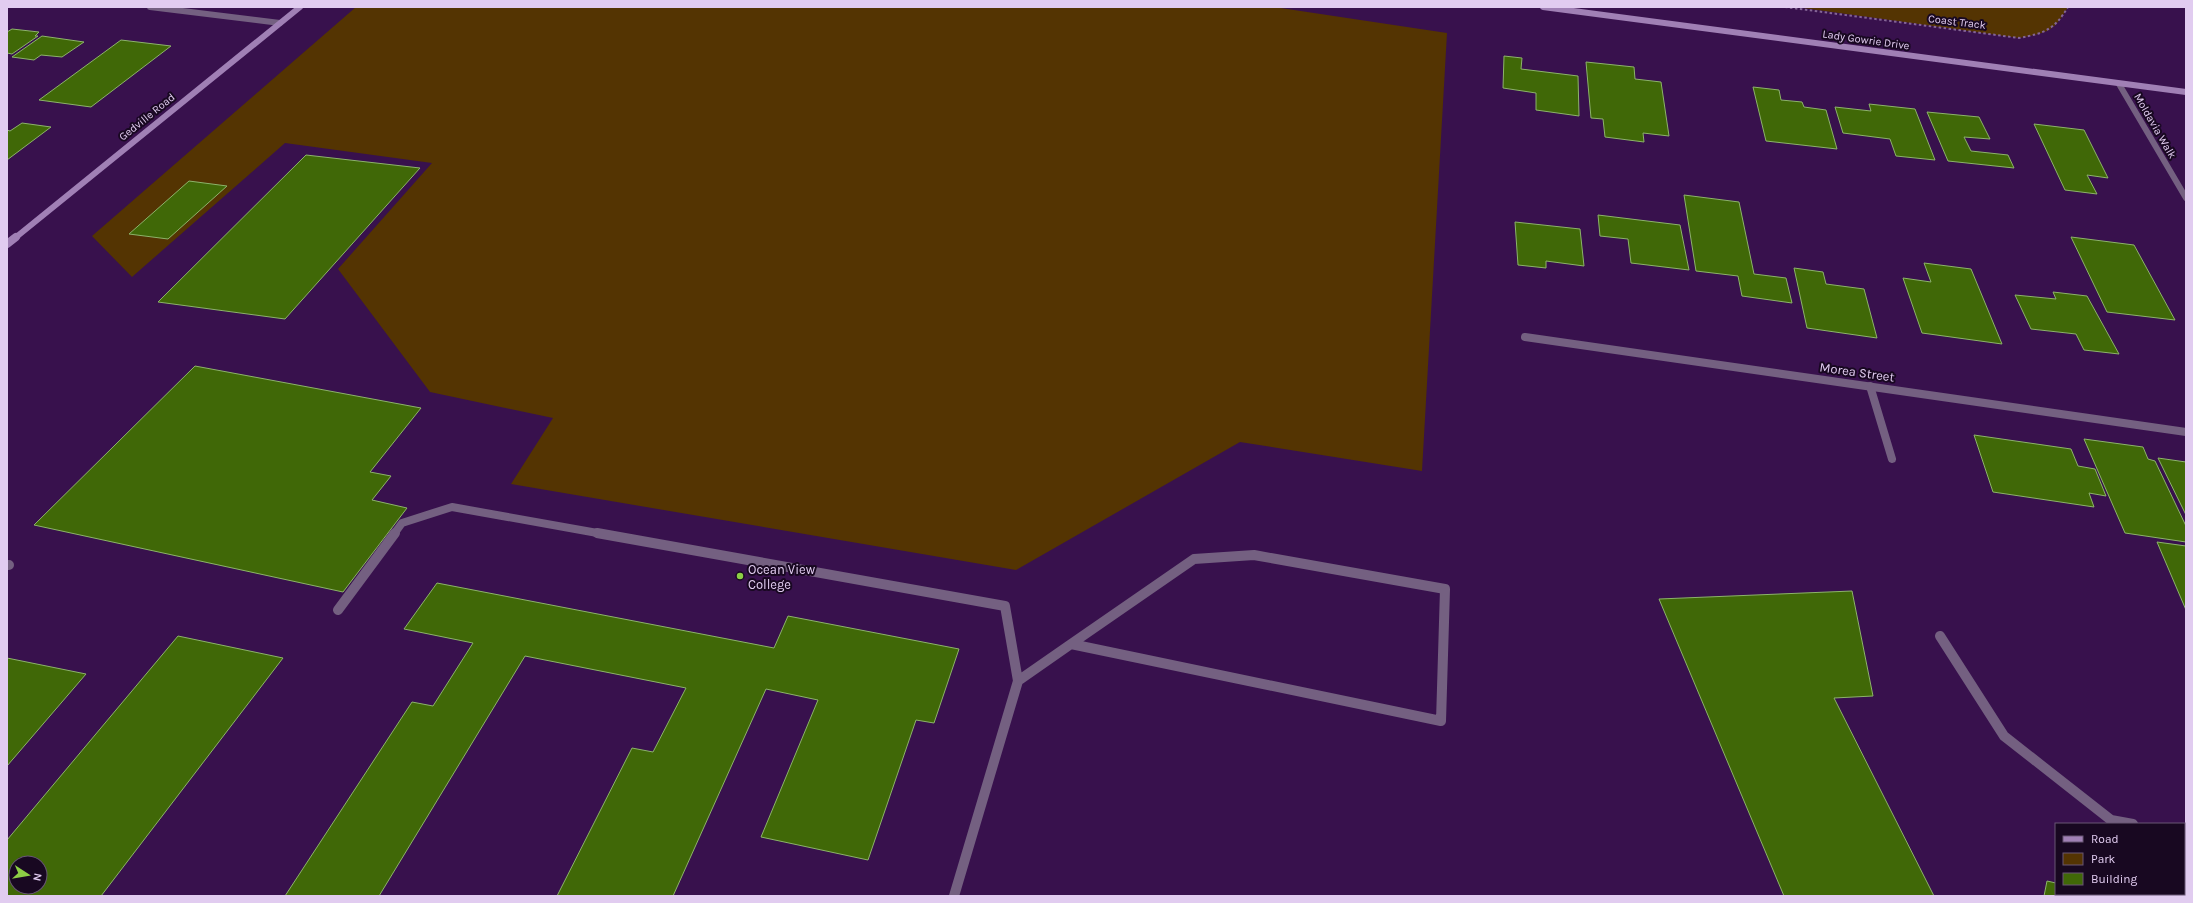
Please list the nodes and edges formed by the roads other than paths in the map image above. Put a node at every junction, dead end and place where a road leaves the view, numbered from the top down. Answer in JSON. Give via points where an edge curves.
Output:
{"nodes":[{"id":1,"x":150,"y":7,"type":"edge"},
{"id":2,"x":300,"y":7,"type":"edge"},
{"id":3,"x":1543,"y":7,"type":"edge"},
{"id":4,"x":280,"y":23,"type":"junction"},
{"id":5,"x":2119,"y":84,"type":"junction"},
{"id":6,"x":2186,"y":92,"type":"edge"},
{"id":7,"x":2186,"y":198,"type":"edge"},
{"id":8,"x":7,"y":244,"type":"edge"},
{"id":9,"x":1525,"y":337,"type":"dead end"},
{"id":10,"x":1870,"y":386,"type":"junction"},
{"id":11,"x":2186,"y":432,"type":"edge"},
{"id":12,"x":1892,"y":459,"type":"dead end"},
{"id":13,"x":338,"y":610,"type":"dead end"},
{"id":14,"x":1940,"y":636,"type":"dead end"},
{"id":15,"x":1071,"y":644,"type":"junction"},
{"id":16,"x":1018,"y":681,"type":"junction"},
{"id":17,"x":2127,"y":823,"type":"edge"},
{"id":18,"x":954,"y":896,"type":"edge"}],
"edges":[{"from":1,"to":4,"type":"street"},
{"from":2,"to":4,"type":"main road","name":"Gedville Road"},
{"from":3,"to":5,"type":"main road","name":"Lady Gowrie Drive"},
{"from":4,"to":8,"type":"main road","name":"Gedville Road"},
{"from":5,"to":6,"type":"main road","name":"Lady Gowrie Drive"},
{"from":5,"to":7,"type":"street","name":"Moldavia Walk"},
{"from":9,"to":10,"type":"street","name":"Morea Street"},
{"from":10,"to":11,"type":"street","name":"Morea Street"},
{"from":10,"to":12,"type":"street"},
{"from":13,"to":16,"type":"street","via":[[402,523],[452,507],[1005,606]]},
{"from":14,"to":17,"type":"street","via":[[2004,736],[2111,820]]},
{"from":15,"to":15,"type":"street","via":[[1194,559],[1254,555],[1445,589],[1440,721]]},
{"from":15,"to":16,"type":"street"},
{"from":16,"to":18,"type":"street"}]}
